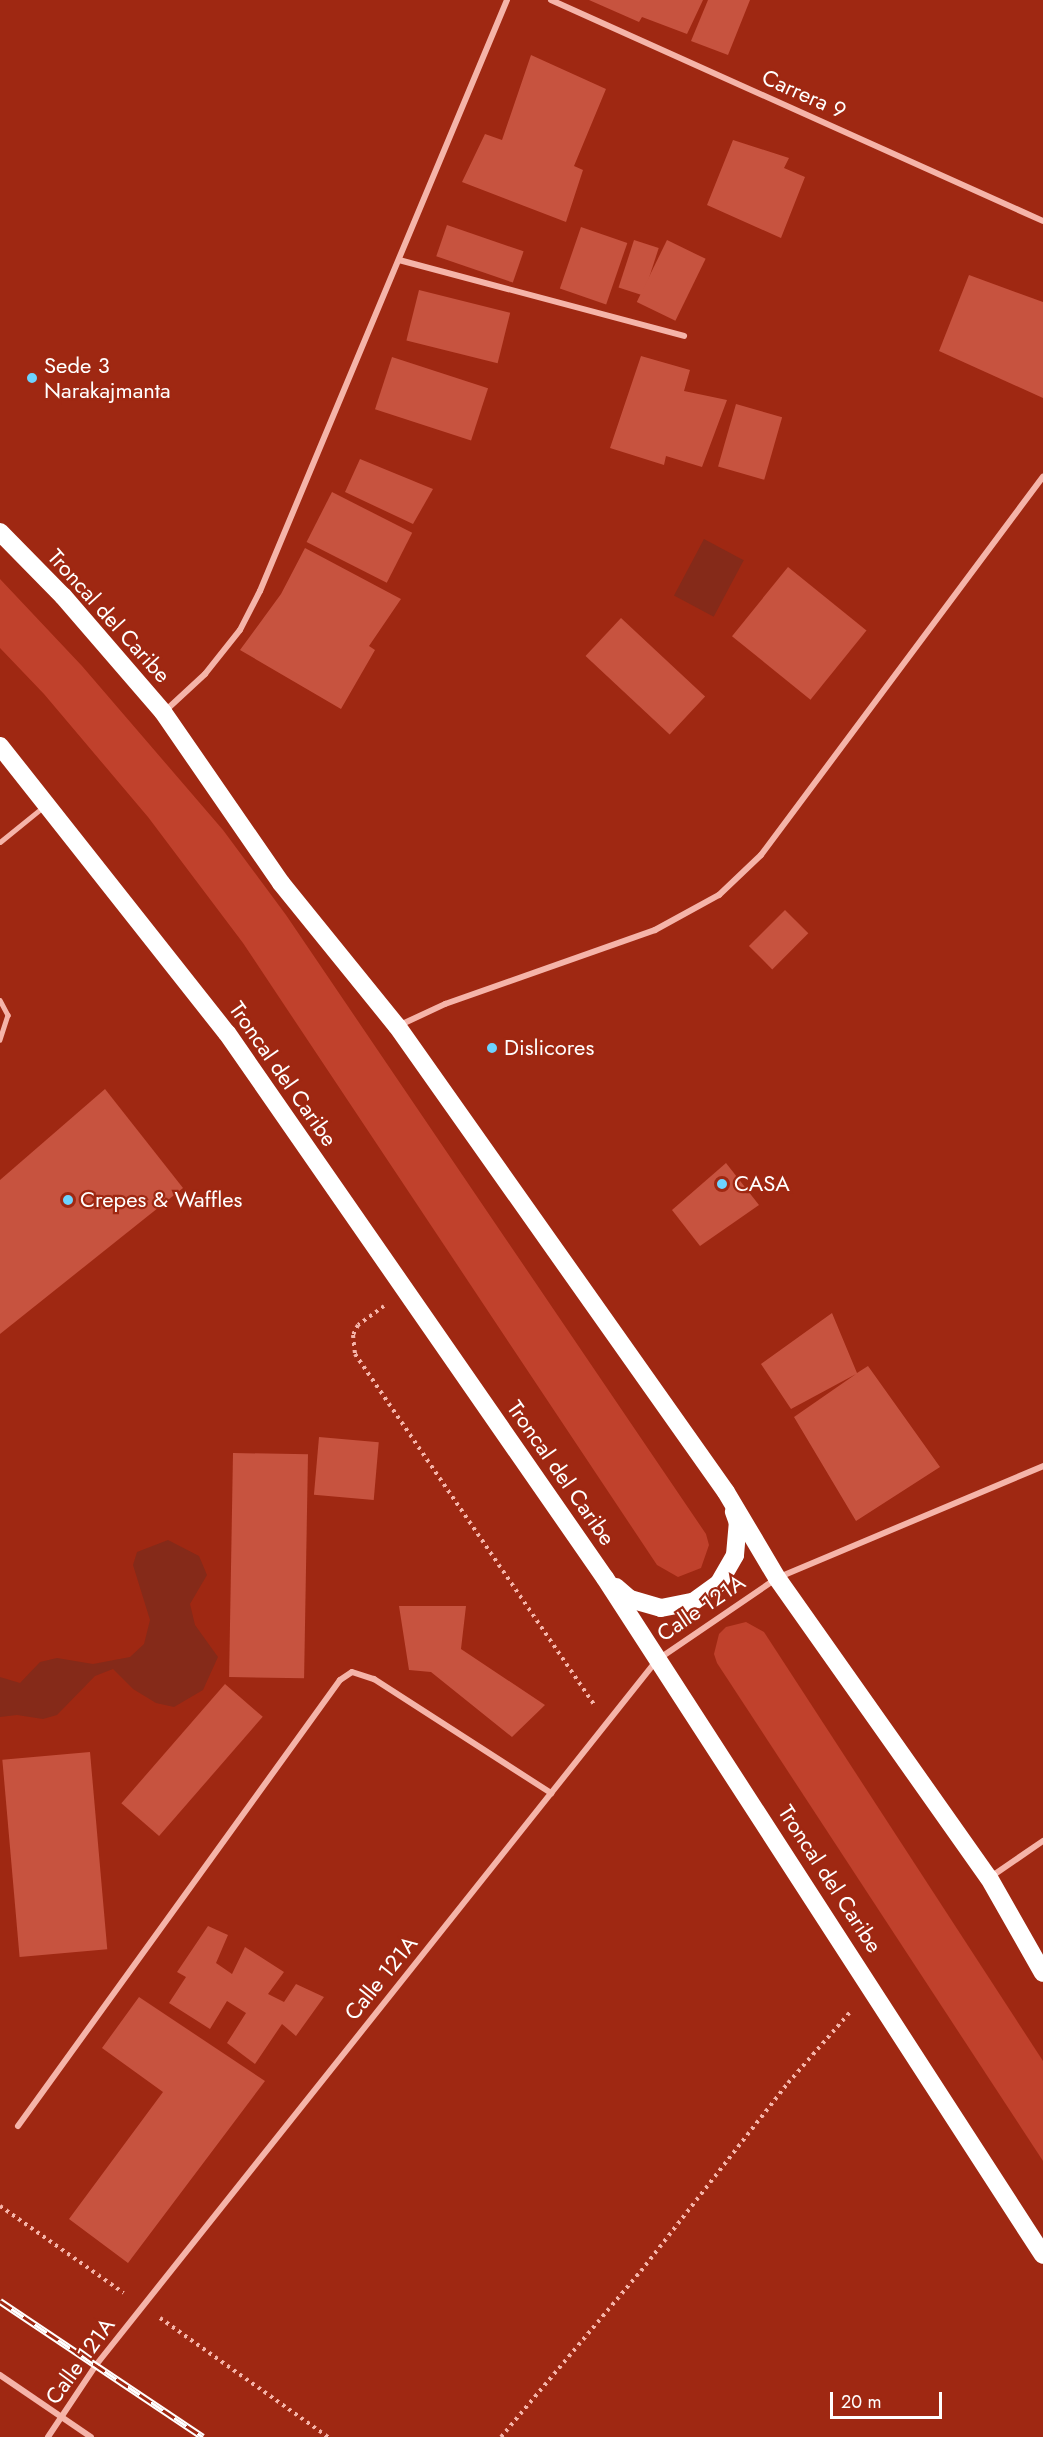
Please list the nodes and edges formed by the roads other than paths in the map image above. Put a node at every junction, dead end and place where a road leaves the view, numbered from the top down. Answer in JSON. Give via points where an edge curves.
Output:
{"nodes":[{"id":1,"x":507,"y":0,"type":"edge"},
{"id":2,"x":551,"y":0,"type":"edge"},
{"id":3,"x":1043,"y":221,"type":"edge"},
{"id":4,"x":399,"y":260,"type":"junction"},
{"id":5,"x":684,"y":336,"type":"dead end"},
{"id":6,"x":1043,"y":477,"type":"edge"},
{"id":7,"x":0,"y":532,"type":"edge"},
{"id":8,"x":163,"y":712,"type":"junction"},
{"id":9,"x":0,"y":746,"type":"edge"},
{"id":10,"x":47,"y":805,"type":"junction"},
{"id":11,"x":0,"y":842,"type":"edge"},
{"id":12,"x":0,"y":1000,"type":"edge"},
{"id":13,"x":397,"y":1026,"type":"junction"},
{"id":14,"x":0,"y":1040,"type":"edge"},
{"id":15,"x":1043,"y":1466,"type":"edge"},
{"id":16,"x":726,"y":1492,"type":"junction"},
{"id":17,"x":605,"y":1578,"type":"junction"},
{"id":18,"x":777,"y":1578,"type":"junction"},
{"id":19,"x":657,"y":1660,"type":"junction"},
{"id":20,"x":551,"y":1793,"type":"junction"},
{"id":21,"x":1043,"y":1841,"type":"edge"},
{"id":22,"x":989,"y":1878,"type":"junction"},
{"id":23,"x":1043,"y":1973,"type":"edge"},
{"id":24,"x":18,"y":2126,"type":"dead end"},
{"id":25,"x":1043,"y":2255,"type":"edge"},
{"id":26,"x":0,"y":2375,"type":"edge"},
{"id":27,"x":62,"y":2416,"type":"junction"},
{"id":28,"x":48,"y":2437,"type":"edge"},
{"id":29,"x":91,"y":2437,"type":"edge"}],
"edges":[{"from":1,"to":4,"type":"street"},
{"from":2,"to":3,"type":"street","name":"Carrera 9"},
{"from":4,"to":5,"type":"street"},
{"from":4,"to":8,"type":"street","via":[[240,630],[205,674]]},
{"from":6,"to":13,"type":"street","via":[[761,855],[718,896],[656,930],[445,1004]]},
{"from":7,"to":8,"type":"highway","name":"Troncal del Caribe","via":[[63,596]]},
{"from":8,"to":13,"type":"highway","name":"Troncal del Caribe","via":[[281,882]]},
{"from":9,"to":10,"type":"highway","name":"Troncal del Caribe"},
{"from":10,"to":11,"type":"lane"},
{"from":10,"to":17,"type":"highway","name":"Troncal del Caribe","via":[[227,1033]]},
{"from":12,"to":14,"type":"lane","via":[[8,1015]]},
{"from":13,"to":16,"type":"highway","name":"Troncal del Caribe"},
{"from":15,"to":18,"type":"street","name":"Calle 121A"},
{"from":16,"to":17,"type":"highway","via":[[738,1523],[735,1555],[719,1583],[693,1602],[661,1608],[630,1599]]},
{"from":16,"to":18,"type":"highway","name":"Troncal del Caribe"},
{"from":17,"to":19,"type":"highway","name":"Troncal del Caribe"},
{"from":18,"to":19,"type":"street","name":"Calle 121A"},
{"from":18,"to":22,"type":"highway","name":"Troncal del Caribe"},
{"from":19,"to":20,"type":"street","name":"Calle 121A"},
{"from":19,"to":25,"type":"highway","name":"Troncal del Caribe"},
{"from":20,"to":24,"type":"street","via":[[375,1679],[352,1672],[340,1680]]},
{"from":20,"to":27,"type":"street","name":"Calle 121A","via":[[142,2306]]},
{"from":21,"to":22,"type":"street"},
{"from":22,"to":23,"type":"highway","name":"Troncal del Caribe"},
{"from":26,"to":27,"type":"street"},
{"from":27,"to":28,"type":"street","name":"Calle 121A"},
{"from":27,"to":29,"type":"street"}]}
